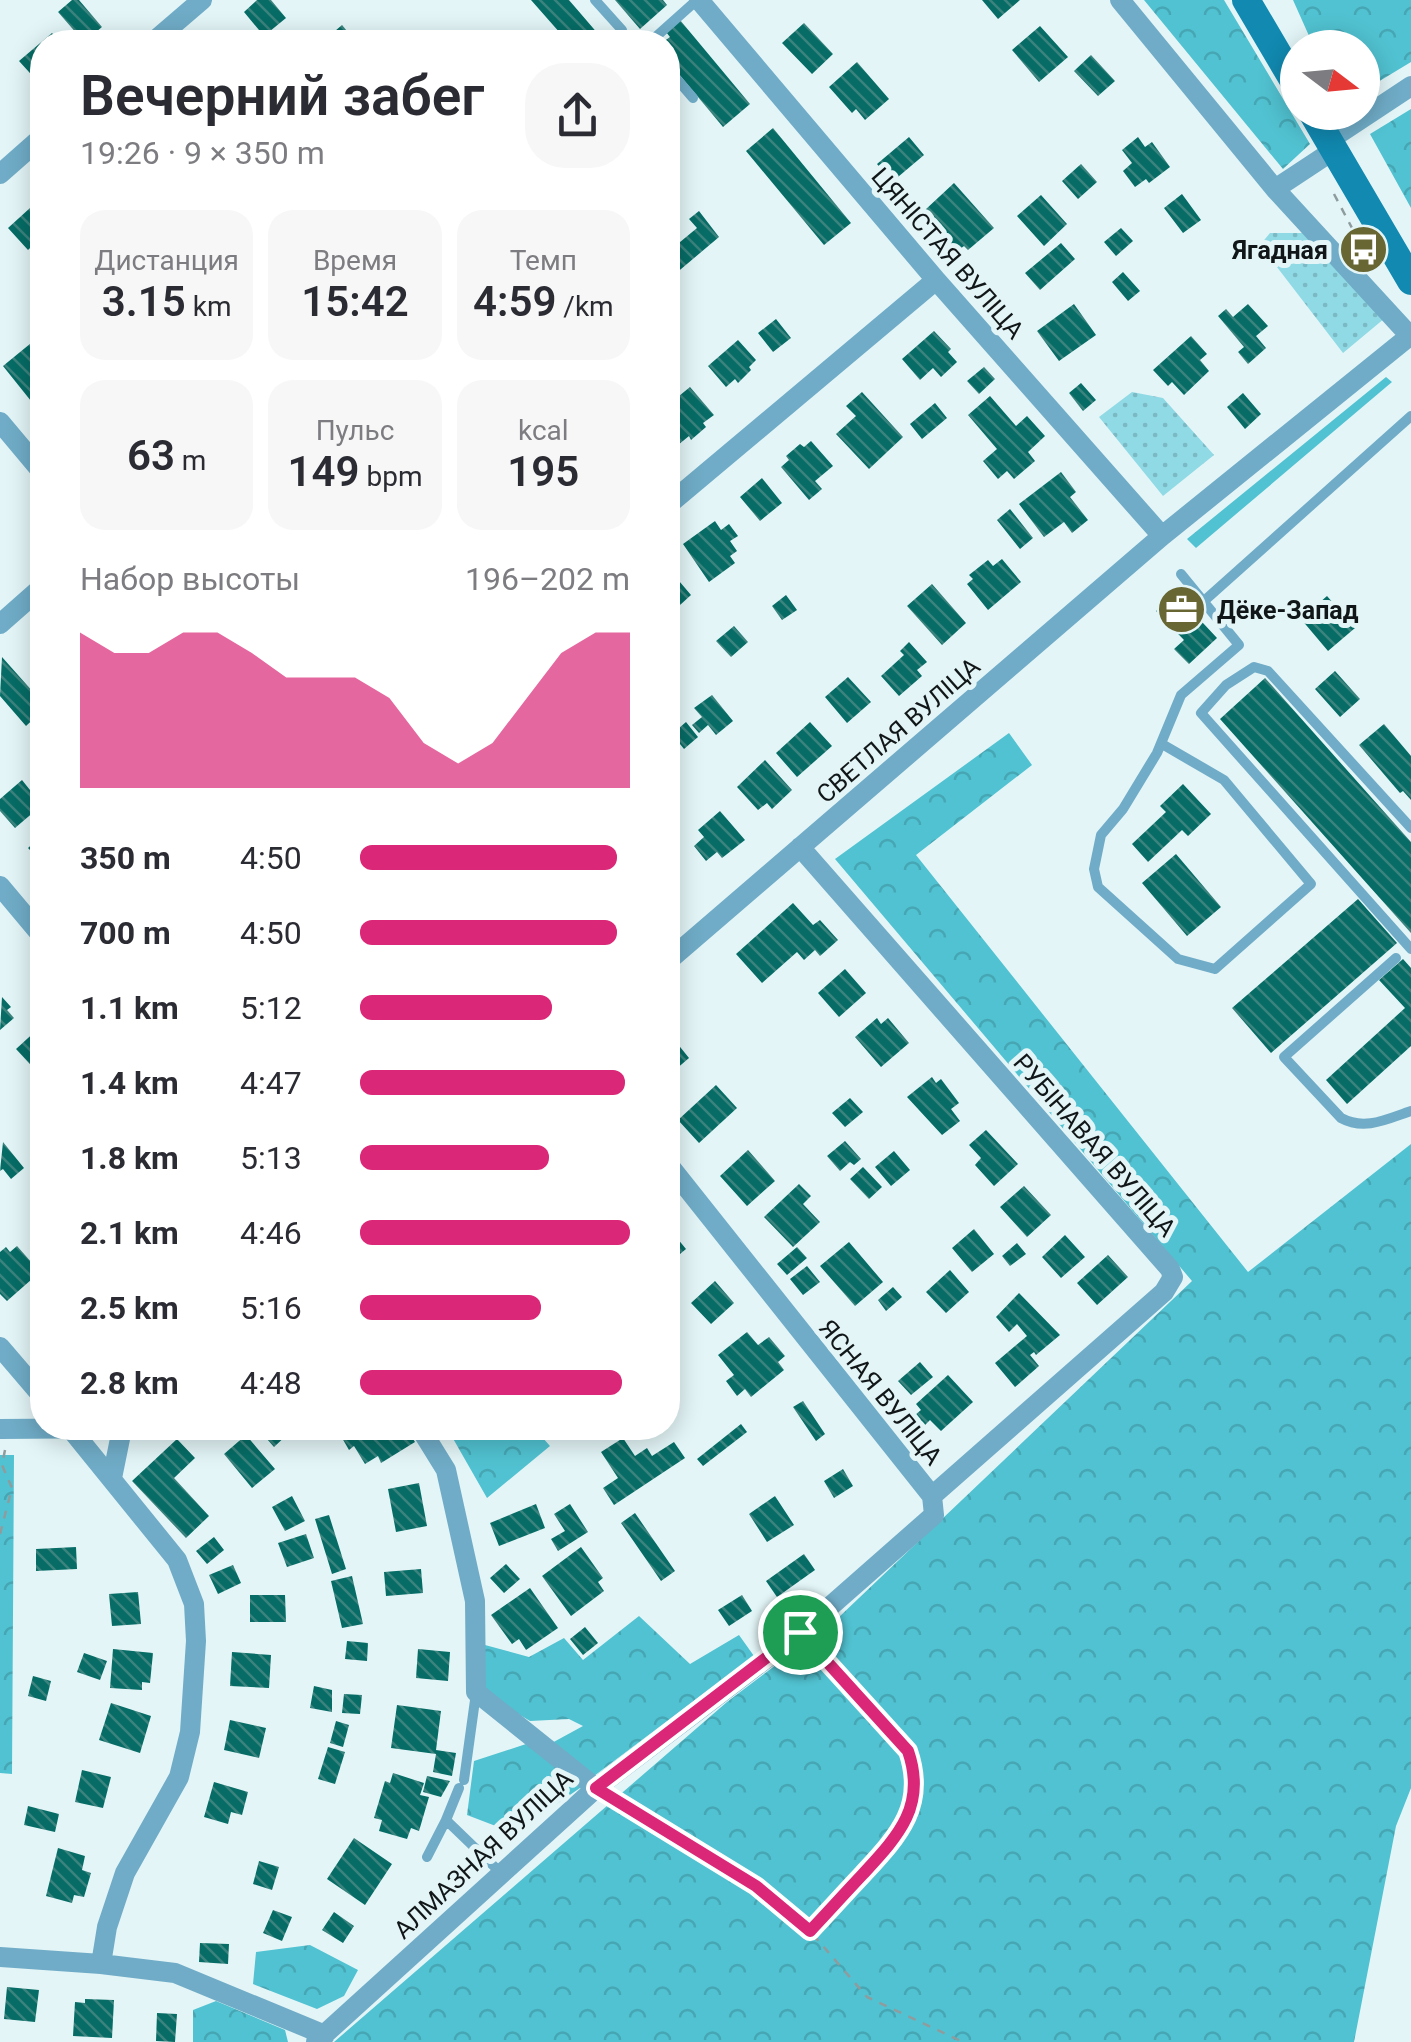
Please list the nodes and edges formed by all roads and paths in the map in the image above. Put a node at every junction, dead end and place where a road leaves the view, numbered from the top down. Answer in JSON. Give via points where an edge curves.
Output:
{"nodes":[{"id":1,"x":202,"y":0,"type":"edge"},
{"id":2,"x":595,"y":0,"type":"edge"},
{"id":3,"x":1120,"y":0,"type":"edge"},
{"id":4,"x":1246,"y":0,"type":"edge"},
{"id":5,"x":704,"y":2,"type":"edge"},
{"id":6,"x":167,"y":30,"type":"edge"},
{"id":7,"x":622,"y":30,"type":"dead end"},
{"id":8,"x":666,"y":30,"type":"edge"},
{"id":9,"x":1280,"y":58,"type":"edge"},
{"id":10,"x":680,"y":84,"type":"edge"},
{"id":11,"x":1411,"y":86,"type":"edge"},
{"id":12,"x":692,"y":98,"type":"dead end"},
{"id":13,"x":1322,"y":130,"type":"edge"},
{"id":14,"x":1331,"y":145,"type":"junction"},
{"id":15,"x":30,"y":148,"type":"edge"},
{"id":16,"x":0,"y":174,"type":"edge"},
{"id":17,"x":1275,"y":190,"type":"junction"},
{"id":18,"x":1355,"y":236,"type":"dead end"},
{"id":19,"x":1370,"y":262,"type":"dead end"},
{"id":20,"x":936,"y":280,"type":"junction"},
{"id":21,"x":1411,"y":282,"type":"edge"},
{"id":22,"x":1411,"y":335,"type":"edge"},
{"id":23,"x":1411,"y":416,"type":"edge"},
{"id":24,"x":0,"y":422,"type":"edge"},
{"id":25,"x":30,"y":458,"type":"edge"},
{"id":26,"x":680,"y":496,"type":"edge"},
{"id":27,"x":1162,"y":536,"type":"junction"},
{"id":28,"x":1180,"y":574,"type":"dead end"},
{"id":29,"x":30,"y":598,"type":"edge"},
{"id":30,"x":1204,"y":601,"type":"junction"},
{"id":31,"x":0,"y":624,"type":"edge"},
{"id":32,"x":1162,"y":744,"type":"junction"},
{"id":33,"x":1411,"y":828,"type":"edge"},
{"id":34,"x":800,"y":848,"type":"junction"},
{"id":35,"x":0,"y":886,"type":"edge"},
{"id":36,"x":30,"y":922,"type":"edge"},
{"id":37,"x":1411,"y":949,"type":"edge"},
{"id":38,"x":680,"y":952,"type":"edge"},
{"id":39,"x":1396,"y":958,"type":"dead end"},
{"id":40,"x":1411,"y":1111,"type":"edge"},
{"id":41,"x":680,"y":1179,"type":"edge"},
{"id":42,"x":0,"y":1347,"type":"edge"},
{"id":43,"x":30,"y":1382,"type":"edge"},
{"id":44,"x":4,"y":1429,"type":"edge"},
{"id":45,"x":30,"y":1429,"type":"edge"},
{"id":46,"x":80,"y":1440,"type":"edge"},
{"id":47,"x":121,"y":1440,"type":"edge"},
{"id":48,"x":427,"y":1440,"type":"edge"},
{"id":49,"x":112,"y":1478,"type":"junction"},
{"id":50,"x":932,"y":1496,"type":"junction"},
{"id":51,"x":0,"y":1534,"type":"edge"},
{"id":52,"x":800,"y":1632,"type":"junction"},
{"id":53,"x":476,"y":1692,"type":"junction"},
{"id":54,"x":596,"y":1788,"type":"junction"},
{"id":55,"x":446,"y":1820,"type":"junction"},
{"id":56,"x":427,"y":1857,"type":"dead end"},
{"id":57,"x":501,"y":1874,"type":"junction"},
{"id":58,"x":810,"y":1931,"type":"junction"},
{"id":59,"x":0,"y":1957,"type":"edge"},
{"id":60,"x":101,"y":1964,"type":"junction"},
{"id":61,"x":320,"y":2038,"type":"edge"},
{"id":62,"x":963,"y":2042,"type":"edge"}],
"edges":[{"from":1,"to":6,"type":"street"},
{"from":2,"to":7,"type":"lane"},
{"from":3,"to":17,"type":"street"},
{"from":4,"to":9,"type":"main road"},
{"from":5,"to":8,"type":"lane"},
{"from":5,"to":20,"type":"street","name":"ЦЯНІСТАЯ ВУЛІЦА"},
{"from":10,"to":12,"type":"lane"},
{"from":11,"to":14,"type":"street"},
{"from":13,"to":14,"type":"main road"},
{"from":14,"to":17,"type":"street"},
{"from":14,"to":21,"type":"main road"},
{"from":15,"to":16,"type":"street"},
{"from":17,"to":22,"type":"street"},
{"from":18,"to":19,"type":"path"},
{"from":20,"to":26,"type":"street"},
{"from":20,"to":27,"type":"street","name":"ЦЯНІСТАЯ ВУЛІЦА"},
{"from":22,"to":27,"type":"street","name":"СВЕТЛАЯ ВУЛІЦА"},
{"from":23,"to":30,"type":"lane"},
{"from":24,"to":25,"type":"street"},
{"from":27,"to":34,"type":"street","name":"СВЕТЛАЯ ВУЛІЦА"},
{"from":28,"to":30,"type":"lane"},
{"from":29,"to":31,"type":"street"},
{"from":30,"to":32,"type":"lane","via":[[1240,645],[1181,695]]},
{"from":32,"to":32,"type":"lane","via":[[1224,780],[1311,884],[1215,969],[1178,958],[1098,886],[1101,835]]},
{"from":33,"to":37,"type":"lane","via":[[1268,671],[1254,667],[1201,712]]},
{"from":34,"to":38,"type":"street","name":"СВЕТЛАЯ ВУЛІЦА"},
{"from":34,"to":50,"type":"street","name":"РУБІНАВАЯ ВУЛІЦА","via":[[1173,1276],[1164,1292]]},
{"from":35,"to":36,"type":"street"},
{"from":39,"to":40,"type":"lane","via":[[1284,1057],[1350,1123],[1366,1126]]},
{"from":41,"to":50,"type":"street","name":"ЯСНАЯ ВУЛІЦА"},
{"from":42,"to":43,"type":"street"},
{"from":44,"to":45,"type":"street"},
{"from":44,"to":51,"type":"path","via":[[2,1465],[12,1488]]},
{"from":46,"to":49,"type":"street"},
{"from":47,"to":49,"type":"street"},
{"from":48,"to":53,"type":"street","via":[[446,1470],[475,1601]]},
{"from":49,"to":60,"type":"street","via":[[176,1560],[194,1604],[196,1640],[190,1732],[179,1776],[124,1874]]},
{"from":50,"to":52,"type":"street","name":"ЯСНАЯ ВУЛІЦА","via":[[934,1516]]},
{"from":52,"to":54,"type":"street"},
{"from":52,"to":58,"type":"path","via":[[908,1751],[914,1769],[914,1796],[898,1835]]},
{"from":53,"to":54,"type":"street","name":"АЛМАЗНАЯ ВУЛІЦА"},
{"from":53,"to":55,"type":"lane","via":[[461,1784]]},
{"from":54,"to":57,"type":"street","name":"АЛМАЗНАЯ ВУЛІЦА"},
{"from":54,"to":58,"type":"path","via":[[756,1886]]},
{"from":55,"to":56,"type":"lane"},
{"from":55,"to":57,"type":"lane"},
{"from":57,"to":61,"type":"street","name":"АЛМАЗНАЯ ВУЛІЦА"},
{"from":58,"to":62,"type":"path","via":[[867,1997]]},
{"from":59,"to":60,"type":"street"},
{"from":60,"to":61,"type":"street","via":[[174,1974]]}]}
